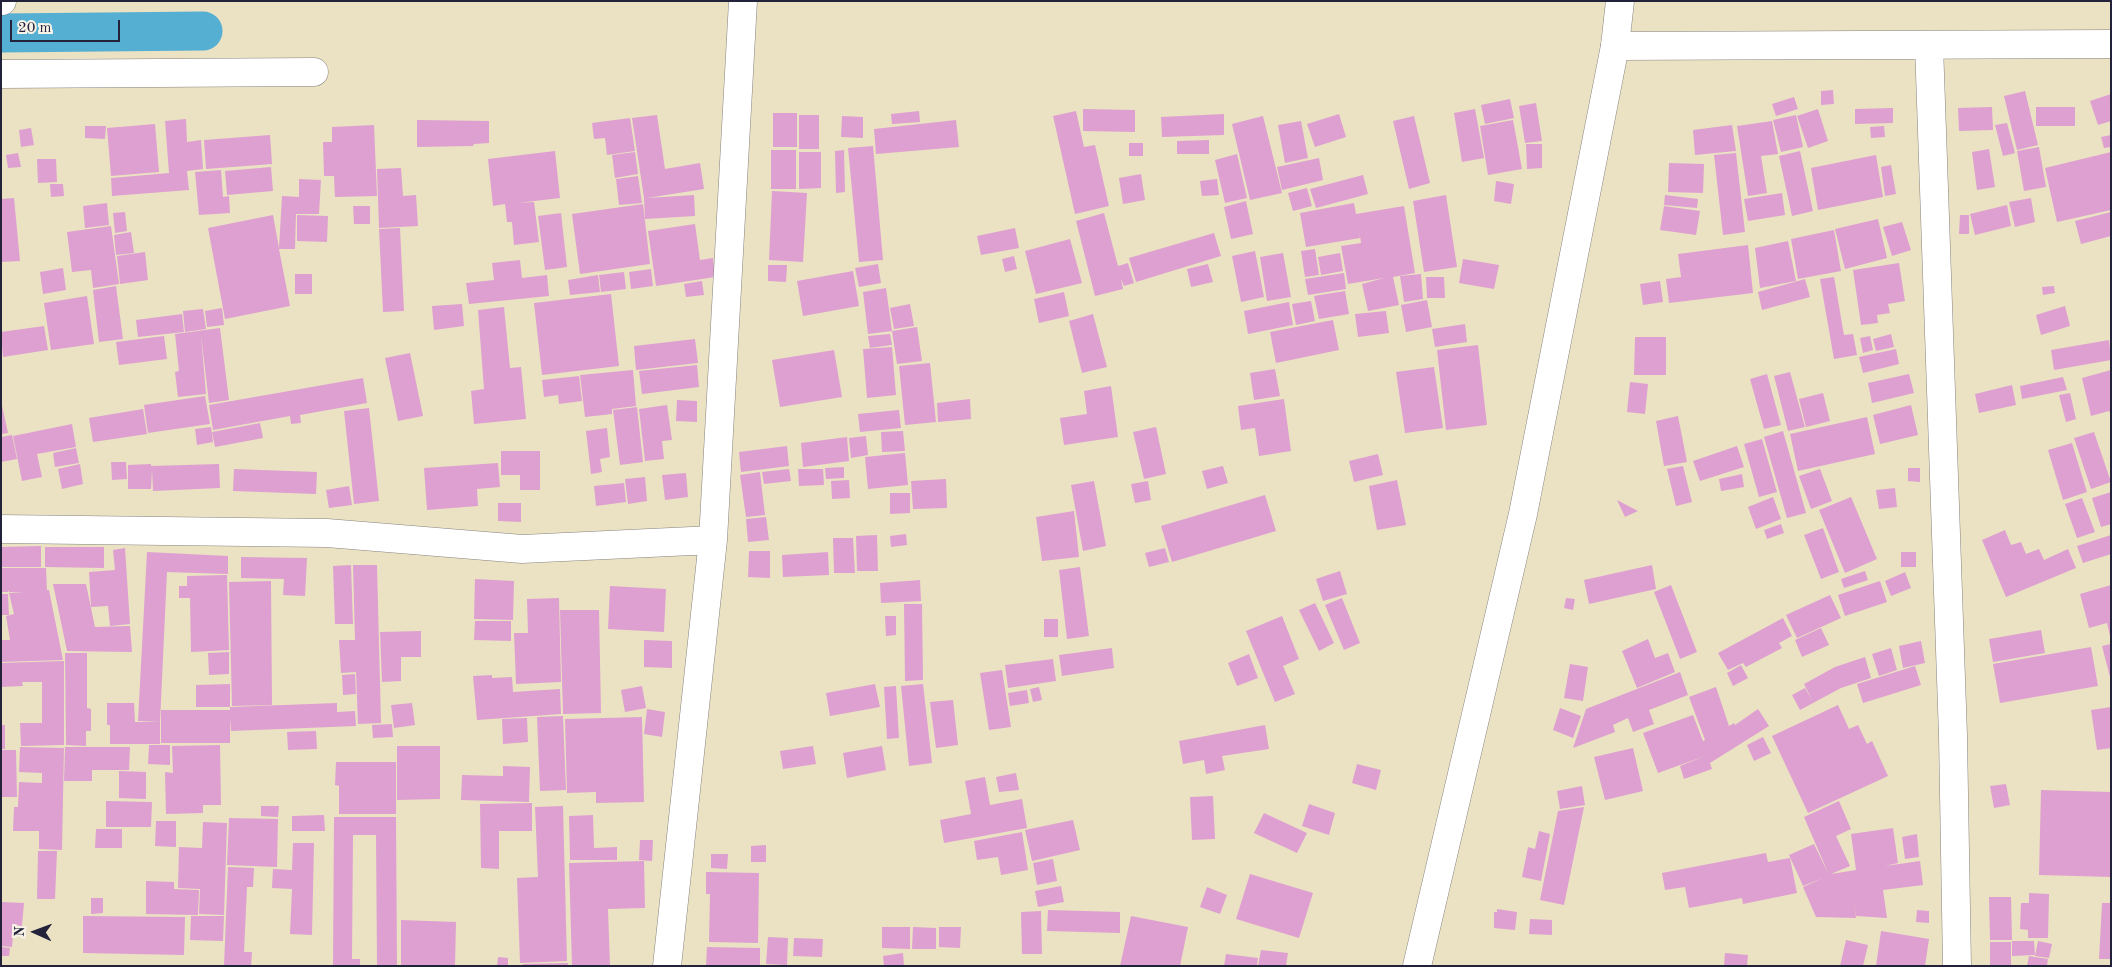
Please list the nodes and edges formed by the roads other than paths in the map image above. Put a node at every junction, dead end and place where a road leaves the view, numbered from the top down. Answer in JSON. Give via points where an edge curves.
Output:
{"nodes":[{"id":1,"x":743,"y":1,"type":"edge"},
{"id":2,"x":1620,"y":1,"type":"edge"},
{"id":3,"x":2111,"y":44,"type":"edge"},
{"id":4,"x":1929,"y":45,"type":"junction"},
{"id":5,"x":1615,"y":46,"type":"junction"},
{"id":6,"x":314,"y":72,"type":"dead end"},
{"id":7,"x":1,"y":74,"type":"edge"},
{"id":8,"x":1,"y":529,"type":"edge"},
{"id":9,"x":713,"y":540,"type":"junction"},
{"id":10,"x":667,"y":966,"type":"edge"},
{"id":11,"x":1418,"y":966,"type":"edge"},
{"id":12,"x":1956,"y":966,"type":"edge"}],
"edges":[{"from":1,"to":9,"type":"street"},
{"from":2,"to":5,"type":"street"},
{"from":3,"to":4,"type":"street"},
{"from":4,"to":5,"type":"street"},
{"from":4,"to":12,"type":"street","via":[[1954,736]]},
{"from":5,"to":11,"type":"street","via":[[1522,514]]},
{"from":6,"to":7,"type":"street"},
{"from":8,"to":9,"type":"street","via":[[326,533],[522,548]]},
{"from":9,"to":10,"type":"street"}]}
